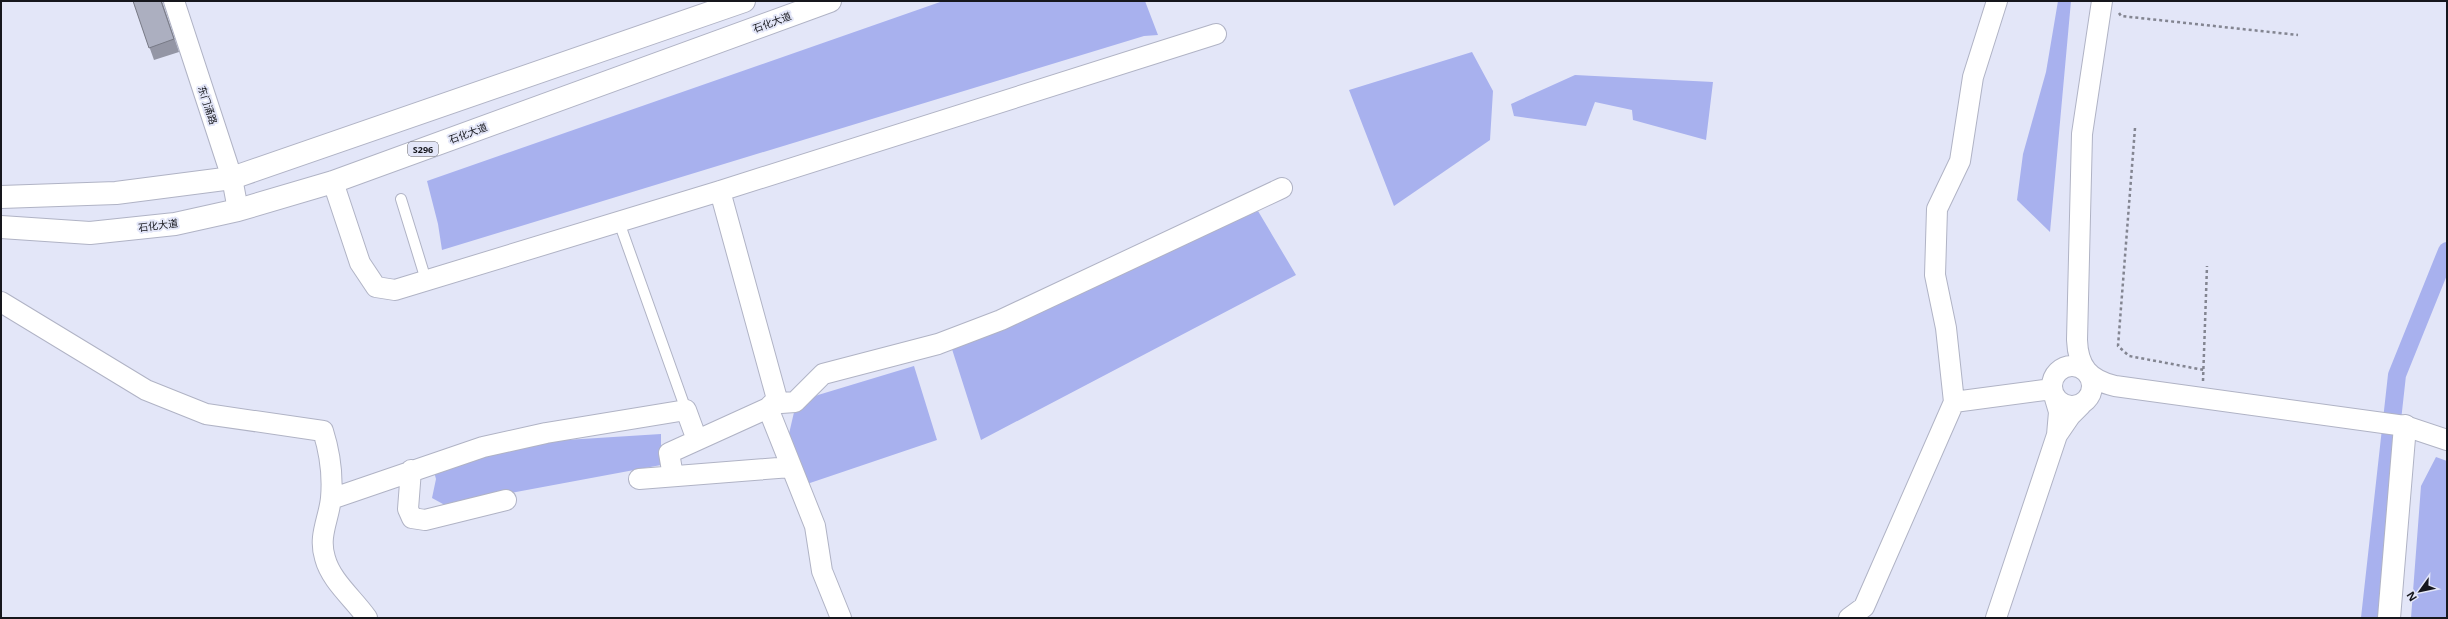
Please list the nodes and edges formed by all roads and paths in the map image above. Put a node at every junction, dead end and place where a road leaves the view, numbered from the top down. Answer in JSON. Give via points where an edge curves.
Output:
{"nodes":[{"id":1,"x":174,"y":1,"type":"edge"},
{"id":2,"x":744,"y":1,"type":"edge"},
{"id":3,"x":830,"y":1,"type":"edge"},
{"id":4,"x":1997,"y":1,"type":"edge"},
{"id":5,"x":2110,"y":6,"type":"edge"},
{"id":6,"x":1216,"y":34,"type":"dead end"},
{"id":7,"x":2298,"y":36,"type":"dead end"},
{"id":8,"x":2135,"y":128,"type":"dead end"},
{"id":9,"x":232,"y":178,"type":"junction"},
{"id":10,"x":333,"y":182,"type":"junction"},
{"id":11,"x":1282,"y":188,"type":"dead end"},
{"id":12,"x":720,"y":191,"type":"junction"},
{"id":13,"x":1,"y":197,"type":"edge"},
{"id":14,"x":401,"y":199,"type":"dead end"},
{"id":15,"x":238,"y":210,"type":"junction"},
{"id":16,"x":619,"y":222,"type":"junction"},
{"id":17,"x":1,"y":227,"type":"edge"},
{"id":18,"x":2207,"y":266,"type":"dead end"},
{"id":19,"x":426,"y":280,"type":"junction"},
{"id":20,"x":1,"y":302,"type":"edge"},
{"id":21,"x":2076,"y":340,"type":"junction"},
{"id":22,"x":2204,"y":370,"type":"junction"},
{"id":23,"x":2089,"y":376,"type":"junction"},
{"id":24,"x":2055,"y":385,"type":"junction"},
{"id":25,"x":2116,"y":386,"type":"junction"},
{"id":26,"x":2203,"y":398,"type":"junction"},
{"id":27,"x":1954,"y":402,"type":"junction"},
{"id":28,"x":2084,"y":403,"type":"junction"},
{"id":29,"x":773,"y":404,"type":"junction"},
{"id":30,"x":686,"y":410,"type":"junction"},
{"id":31,"x":2406,"y":426,"type":"junction"},
{"id":32,"x":2057,"y":435,"type":"junction"},
{"id":33,"x":697,"y":440,"type":"junction"},
{"id":34,"x":2447,"y":440,"type":"edge"},
{"id":35,"x":791,"y":467,"type":"junction"},
{"id":36,"x":411,"y":470,"type":"junction"},
{"id":37,"x":673,"y":476,"type":"junction"},
{"id":38,"x":639,"y":479,"type":"dead end"},
{"id":39,"x":331,"y":498,"type":"junction"},
{"id":40,"x":506,"y":500,"type":"dead end"},
{"id":41,"x":1857,"y":614,"type":"edge"},
{"id":42,"x":367,"y":618,"type":"edge"},
{"id":43,"x":841,"y":618,"type":"edge"},
{"id":44,"x":1996,"y":618,"type":"edge"},
{"id":45,"x":2389,"y":618,"type":"edge"}],
"edges":[{"from":1,"to":9,"type":"street","name":"东门涌路"},
{"from":2,"to":9,"type":"main road"},
{"from":3,"to":10,"type":"main road","name":"石化大道","number":"S296"},
{"from":4,"to":27,"type":"street","via":[[1973,77],[1960,161],[1937,209],[1935,275],[1946,328]]},
{"from":5,"to":7,"type":"path","via":[[2121,16]]},
{"from":5,"to":21,"type":"street","via":[[2082,134]]},
{"from":6,"to":12,"type":"street"},
{"from":8,"to":22,"type":"path","via":[[2118,346],[2129,356]]},
{"from":9,"to":13,"type":"main road","via":[[116,193]]},
{"from":9,"to":15,"type":"street","name":"东门涌路"},
{"from":10,"to":15,"type":"main road","name":"石化大道","number":"S296"},
{"from":10,"to":19,"type":"street","via":[[360,263],[376,287],[395,290]]},
{"from":11,"to":29,"type":"street","via":[[1000,320],[938,344],[823,374],[795,402]]},
{"from":12,"to":16,"type":"street"},
{"from":12,"to":29,"type":"street"},
{"from":14,"to":19,"type":"lane"},
{"from":15,"to":17,"type":"main road","name":"石化大道","number":"S296","via":[[174,224],[90,233]]},
{"from":16,"to":19,"type":"street"},
{"from":16,"to":30,"type":"lane"},
{"from":18,"to":22,"type":"path"},
{"from":20,"to":39,"type":"street","via":[[146,390],[206,414],[323,431],[330,452]]},
{"from":21,"to":23,"type":"street","via":[[2078,355]]},
{"from":21,"to":24,"type":"street"},
{"from":22,"to":26,"type":"path"},
{"from":23,"to":24,"type":"street","via":[[2078,367],[2064,368]]},
{"from":23,"to":25,"type":"street","via":[[2102,383]]},
{"from":23,"to":28,"type":"street","via":[[2092,389]]},
{"from":24,"to":27,"type":"street"},
{"from":24,"to":28,"type":"street","via":[[2063,404],[2069,406]]},
{"from":24,"to":32,"type":"street"},
{"from":25,"to":26,"type":"street"},
{"from":25,"to":28,"type":"street","via":[[2103,389]]},
{"from":26,"to":31,"type":"street"},
{"from":27,"to":41,"type":"street"},
{"from":28,"to":32,"type":"street","via":[[2070,416]]},
{"from":29,"to":33,"type":"street"},
{"from":29,"to":35,"type":"street"},
{"from":30,"to":33,"type":"street"},
{"from":30,"to":36,"type":"street","via":[[546,432],[483,447]]},
{"from":31,"to":34,"type":"street"},
{"from":31,"to":45,"type":"main road"},
{"from":32,"to":44,"type":"street"},
{"from":33,"to":37,"type":"street","via":[[669,453]]},
{"from":35,"to":37,"type":"street"},
{"from":35,"to":43,"type":"street","via":[[815,526],[822,571]]},
{"from":36,"to":39,"type":"street"},
{"from":36,"to":40,"type":"street","via":[[408,509],[412,518],[425,520]]},
{"from":37,"to":38,"type":"street"},
{"from":39,"to":42,"type":"street","via":[[322,536],[325,559],[341,586]]}]}
